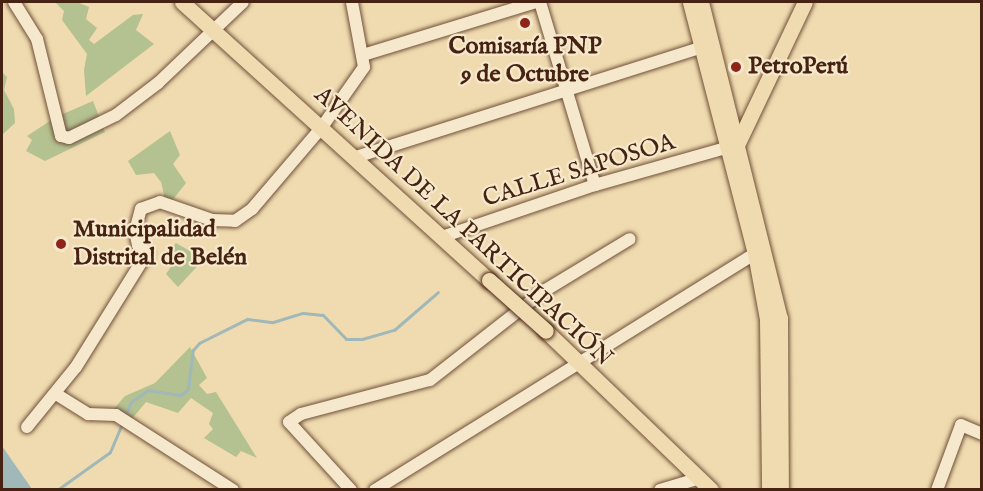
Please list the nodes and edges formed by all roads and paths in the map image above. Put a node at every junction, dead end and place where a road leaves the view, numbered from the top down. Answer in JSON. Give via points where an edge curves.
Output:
{"nodes":[{"id":1,"x":14,"y":2,"type":"edge"},
{"id":2,"x":182,"y":2,"type":"edge"},
{"id":3,"x":243,"y":2,"type":"edge"},
{"id":4,"x":352,"y":2,"type":"edge"},
{"id":5,"x":538,"y":2,"type":"edge"},
{"id":6,"x":690,"y":2,"type":"edge"},
{"id":7,"x":701,"y":2,"type":"edge"},
{"id":8,"x":805,"y":2,"type":"edge"},
{"id":9,"x":216,"y":31,"type":"junction"},
{"id":10,"x":707,"y":46,"type":"junction"},
{"id":11,"x":363,"y":55,"type":"junction"},
{"id":12,"x":566,"y":88,"type":"junction"},
{"id":13,"x":322,"y":127,"type":"junction"},
{"id":14,"x":734,"y":146,"type":"junction"},
{"id":15,"x":356,"y":157,"type":"junction"},
{"id":16,"x":595,"y":185,"type":"junction"},
{"id":17,"x":442,"y":237,"type":"junction"},
{"id":18,"x":630,"y":239,"type":"dead end"},
{"id":19,"x":760,"y":250,"type":"junction"},
{"id":20,"x":579,"y":363,"type":"junction"},
{"id":21,"x":56,"y":394,"type":"junction"},
{"id":22,"x":27,"y":427,"type":"dead end"},
{"id":23,"x":981,"y":434,"type":"edge"},
{"id":24,"x":700,"y":478,"type":"junction"},
{"id":25,"x":233,"y":489,"type":"edge"},
{"id":26,"x":351,"y":489,"type":"edge"},
{"id":27,"x":375,"y":489,"type":"edge"},
{"id":28,"x":660,"y":489,"type":"edge"},
{"id":29,"x":711,"y":489,"type":"edge"},
{"id":30,"x":769,"y":489,"type":"edge"},
{"id":31,"x":781,"y":489,"type":"edge"},
{"id":32,"x":937,"y":489,"type":"edge"}],
"edges":[{"from":1,"to":9,"type":"street","via":[[36,39],[61,136],[65,138],[116,115]]},
{"from":2,"to":9,"type":"main road","name":"AVENIDA DE LA PARTICIPACIÓN"},
{"from":3,"to":9,"type":"street"},
{"from":4,"to":11,"type":"street"},
{"from":5,"to":11,"type":"street"},
{"from":5,"to":12,"type":"street"},
{"from":6,"to":10,"type":"main road"},
{"from":7,"to":10,"type":"main road"},
{"from":8,"to":14,"type":"main road"},
{"from":9,"to":13,"type":"main road","name":"AVENIDA DE LA PARTICIPACIÓN"},
{"from":10,"to":12,"type":"street"},
{"from":10,"to":14,"type":"main road"},
{"from":11,"to":13,"type":"street","via":[[364,66],[358,79]]},
{"from":12,"to":15,"type":"street"},
{"from":12,"to":16,"type":"street"},
{"from":13,"to":15,"type":"main road","name":"AVENIDA DE LA PARTICIPACIÓN"},
{"from":13,"to":21,"type":"street","via":[[252,209],[235,222],[212,220],[160,202],[141,209],[135,231],[138,245],[147,253]]},
{"from":14,"to":16,"type":"street","name":"CALLE SAPOSOA"},
{"from":14,"to":19,"type":"main road"},
{"from":15,"to":17,"type":"main road","name":"AVENIDA DE LA PARTICIPACIÓN"},
{"from":16,"to":17,"type":"street","name":"CALLE SAPOSOA"},
{"from":17,"to":20,"type":"main road","name":"AVENIDA DE LA PARTICIPACIÓN","bridge":true},
{"from":18,"to":26,"type":"street","via":[[544,291],[430,380],[302,414],[290,422]]},
{"from":19,"to":20,"type":"street"},
{"from":19,"to":30,"type":"main road","via":[[767,319]]},
{"from":19,"to":31,"type":"main road","via":[[780,318]]},
{"from":20,"to":24,"type":"main road","name":"AVENIDA DE LA PARTICIPACIÓN"},
{"from":20,"to":27,"type":"street"},
{"from":21,"to":22,"type":"street"},
{"from":21,"to":25,"type":"street","via":[[87,414],[116,415]]},
{"from":23,"to":32,"type":"street","via":[[960,425]]},
{"from":24,"to":28,"type":"street"},
{"from":24,"to":29,"type":"main road","name":"AVENIDA DE LA PARTICIPACIÓN"}]}
